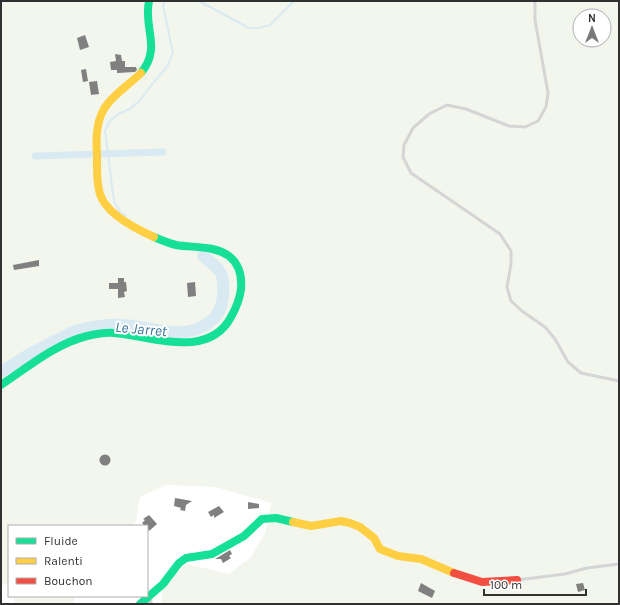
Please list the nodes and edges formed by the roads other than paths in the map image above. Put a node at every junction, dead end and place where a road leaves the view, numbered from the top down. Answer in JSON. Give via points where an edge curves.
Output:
{"nodes":[{"id":1,"x":149,"y":1,"type":"edge"},
{"id":2,"x":535,"y":1,"type":"edge"},
{"id":3,"x":619,"y":381,"type":"edge"},
{"id":4,"x":1,"y":385,"type":"edge"},
{"id":5,"x":619,"y":564,"type":"edge"},
{"id":6,"x":518,"y":580,"type":"joint"},
{"id":7,"x":149,"y":600,"type":"edge"},
{"id":8,"x":140,"y":604,"type":"edge"}],
"edges":[{"from":1,"to":4,"type":"main road","via":[[152,49],[149,60],[137,78],[105,107],[100,117],[97,153],[102,200],[106,208],[120,218],[166,242],[218,250],[228,256],[236,264],[241,275],[240,300],[228,325],[204,340],[176,343],[114,333],[87,336],[57,349]]},
{"from":2,"to":3,"type":"lane","via":[[535,20],[548,93],[546,106],[538,121],[525,127],[509,126],[466,109],[447,105],[429,114],[413,128],[404,145],[403,156],[411,173],[500,234],[511,252],[507,287],[510,301],[545,327],[568,362],[581,373]]},
{"from":5,"to":6,"type":"lane"},
{"from":6,"to":7,"type":"main road","via":[[482,582],[422,559],[398,556],[380,549],[374,538],[350,523],[341,521],[311,526],[276,518],[262,519],[244,536],[212,554],[186,558]]},
{"from":7,"to":8,"type":"main road"}]}
